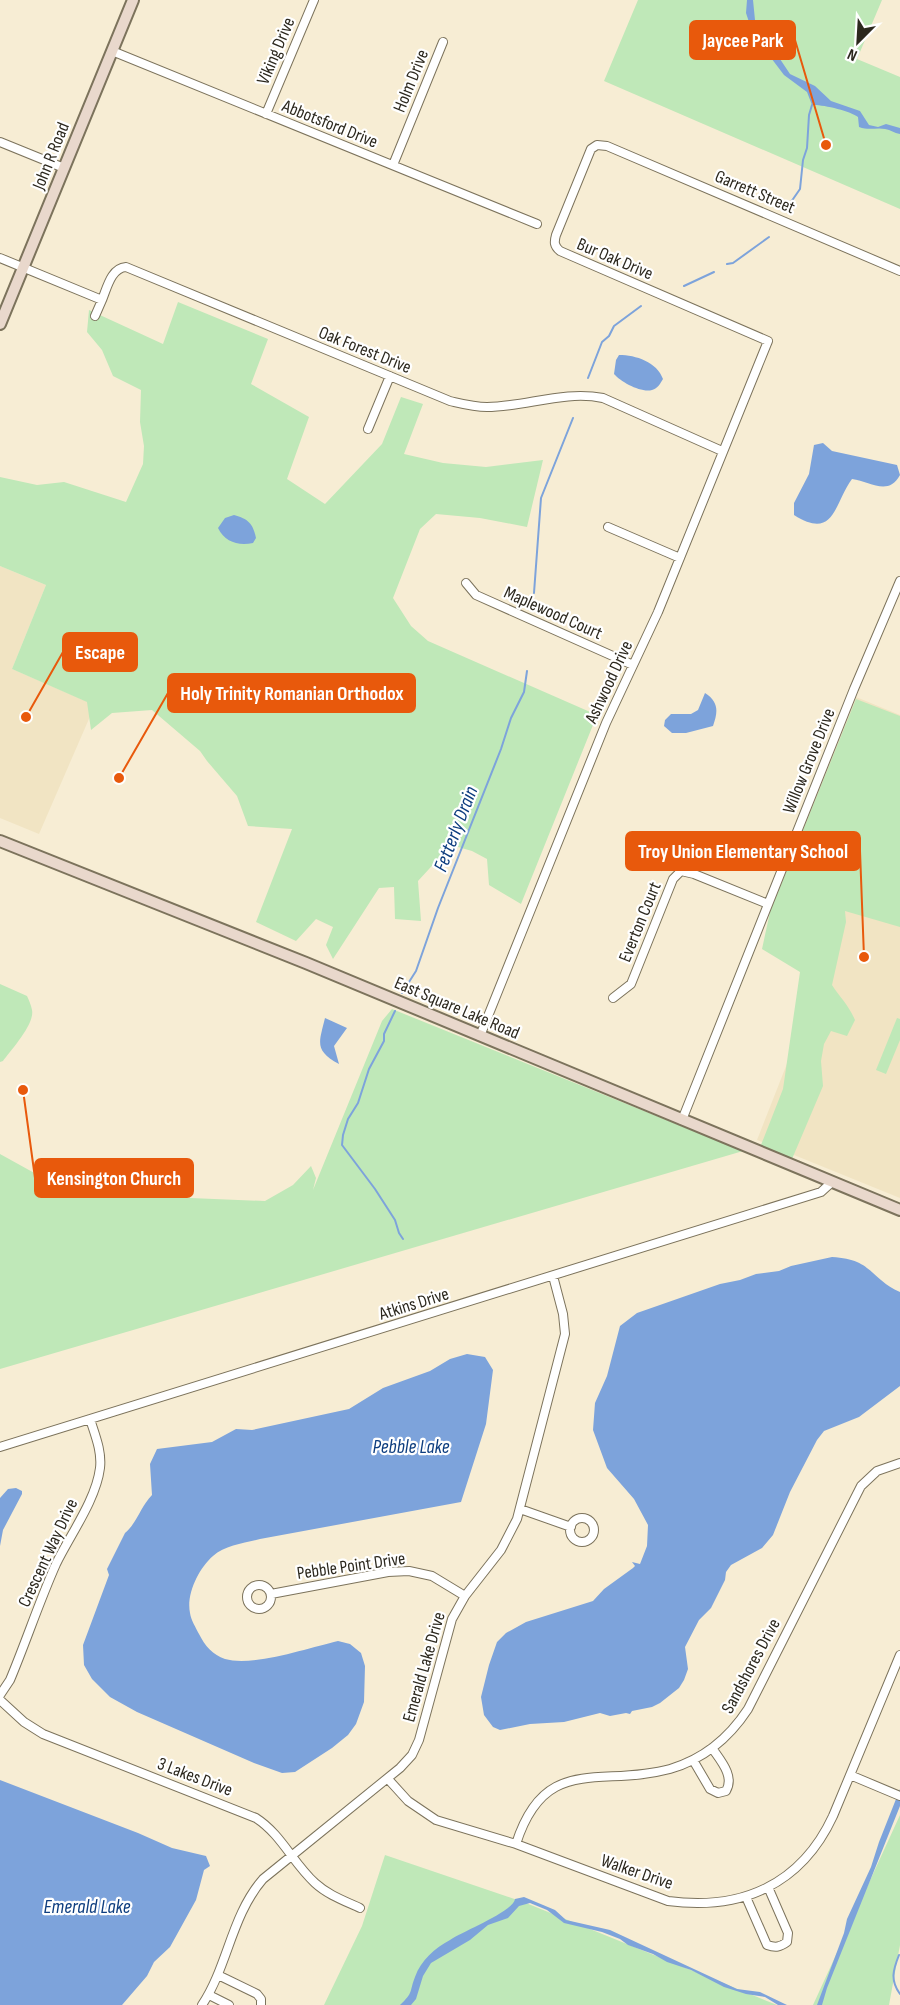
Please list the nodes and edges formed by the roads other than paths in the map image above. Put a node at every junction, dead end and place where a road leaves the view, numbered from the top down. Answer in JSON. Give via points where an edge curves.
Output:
{"nodes":[{"id":1,"x":133,"y":0,"type":"edge"},
{"id":2,"x":314,"y":0,"type":"edge"},
{"id":3,"x":443,"y":42,"type":"dead end"},
{"id":4,"x":112,"y":51,"type":"junction"},
{"id":5,"x":266,"y":114,"type":"junction"},
{"id":6,"x":0,"y":142,"type":"edge"},
{"id":7,"x":597,"y":145,"type":"joint"},
{"id":8,"x":393,"y":165,"type":"junction"},
{"id":9,"x":64,"y":168,"type":"junction"},
{"id":10,"x":537,"y":224,"type":"dead end"},
{"id":11,"x":0,"y":258,"type":"edge"},
{"id":12,"x":23,"y":268,"type":"junction"},
{"id":13,"x":900,"y":271,"type":"edge"},
{"id":14,"x":102,"y":300,"type":"junction"},
{"id":15,"x":95,"y":316,"type":"dead end"},
{"id":16,"x":0,"y":324,"type":"edge"},
{"id":17,"x":768,"y":341,"type":"joint"},
{"id":18,"x":390,"y":376,"type":"junction"},
{"id":19,"x":368,"y":429,"type":"dead end"},
{"id":20,"x":722,"y":451,"type":"junction"},
{"id":21,"x":608,"y":527,"type":"dead end"},
{"id":22,"x":680,"y":558,"type":"junction"},
{"id":23,"x":900,"y":581,"type":"edge"},
{"id":24,"x":466,"y":583,"type":"dead end"},
{"id":25,"x":633,"y":665,"type":"junction"},
{"id":26,"x":0,"y":841,"type":"edge"},
{"id":27,"x":768,"y":904,"type":"junction"},
{"id":28,"x":613,"y":998,"type":"dead end"},
{"id":29,"x":480,"y":1036,"type":"junction"},
{"id":30,"x":682,"y":1120,"type":"junction"},
{"id":31,"x":832,"y":1182,"type":"junction"},
{"id":32,"x":900,"y":1209,"type":"edge"},
{"id":33,"x":553,"y":1276,"type":"junction"},
{"id":34,"x":90,"y":1419,"type":"junction"},
{"id":35,"x":0,"y":1447,"type":"edge"},
{"id":36,"x":900,"y":1463,"type":"edge"},
{"id":37,"x":520,"y":1509,"type":"junction"},
{"id":38,"x":570,"y":1527,"type":"dead end"},
{"id":39,"x":271,"y":1594,"type":"dead end"},
{"id":40,"x":465,"y":1596,"type":"junction"},
{"id":41,"x":900,"y":1655,"type":"edge"},
{"id":42,"x":0,"y":1695,"type":"edge"},
{"id":43,"x":0,"y":1700,"type":"edge"},
{"id":44,"x":712,"y":1748,"type":"junction"},
{"id":45,"x":693,"y":1760,"type":"junction"},
{"id":46,"x":850,"y":1775,"type":"junction"},
{"id":47,"x":388,"y":1779,"type":"junction"},
{"id":48,"x":900,"y":1796,"type":"edge"},
{"id":49,"x":516,"y":1844,"type":"junction"},
{"id":50,"x":292,"y":1856,"type":"junction"},
{"id":51,"x":768,"y":1887,"type":"junction"},
{"id":52,"x":746,"y":1897,"type":"junction"},
{"id":53,"x":360,"y":1908,"type":"dead end"},
{"id":54,"x":218,"y":1975,"type":"junction"},
{"id":55,"x":209,"y":1995,"type":"junction"},
{"id":56,"x":202,"y":2005,"type":"edge"},
{"id":57,"x":229,"y":2005,"type":"edge"},
{"id":58,"x":261,"y":2005,"type":"edge"}],
"edges":[{"from":1,"to":4,"type":"main road","name":"John R Road"},
{"from":2,"to":5,"type":"street","name":"Viking Drive"},
{"from":3,"to":8,"type":"street","name":"Holm Drive"},
{"from":4,"to":5,"type":"street","name":"Abbotsford Drive"},
{"from":4,"to":9,"type":"main road","name":"John R Road"},
{"from":5,"to":8,"type":"street","name":"Abbotsford Drive"},
{"from":6,"to":9,"type":"street"},
{"from":7,"to":13,"type":"street","name":"Garrett Street"},
{"from":7,"to":17,"type":"street","name":"Bur Oak Drive","via":[[591,149],[556,235],[556,248]]},
{"from":8,"to":10,"type":"street","name":"Abbotsford Drive"},
{"from":9,"to":12,"type":"main road","name":"John R Road"},
{"from":11,"to":12,"type":"street"},
{"from":12,"to":14,"type":"street"},
{"from":12,"to":16,"type":"main road","name":"John R Road"},
{"from":14,"to":15,"type":"street","name":"Oak Forest Drive"},
{"from":14,"to":18,"type":"street","name":"Oak Forest Drive","via":[[114,272],[126,267]]},
{"from":17,"to":20,"type":"street","name":"Ashwood Drive"},
{"from":18,"to":19,"type":"street"},
{"from":18,"to":20,"type":"street","name":"Oak Forest Drive","via":[[471,407],[576,396],[603,398]]},
{"from":20,"to":22,"type":"street","name":"Ashwood Drive"},
{"from":21,"to":22,"type":"street"},
{"from":22,"to":25,"type":"street","name":"Ashwood Drive"},
{"from":23,"to":27,"type":"street","name":"Willow Grove Drive"},
{"from":24,"to":25,"type":"street","name":"Maplewood Court","via":[[476,595]]},
{"from":25,"to":29,"type":"street","name":"Ashwood Drive"},
{"from":26,"to":29,"type":"main road","name":"East Square Lake Road"},
{"from":27,"to":28,"type":"street","name":"Everton Court","via":[[681,872],[673,879],[631,984]]},
{"from":27,"to":30,"type":"street","name":"Willow Grove Drive"},
{"from":29,"to":30,"type":"main road","name":"East Square Lake Road"},
{"from":30,"to":31,"type":"main road","name":"East Square Lake Road"},
{"from":31,"to":32,"type":"main road","name":"East Square Lake Road"},
{"from":31,"to":33,"type":"street","name":"Atkins Drive","via":[[821,1192]]},
{"from":33,"to":34,"type":"street","name":"Atkins Drive"},
{"from":33,"to":37,"type":"street","name":"Emerald Lake Drive","via":[[565,1334]]},
{"from":34,"to":35,"type":"street","name":"Atkins Drive"},
{"from":34,"to":42,"type":"street","name":"Crescent Way Drive","via":[[99,1446],[99,1476]]},
{"from":36,"to":44,"type":"street","name":"Sandshores Drive","via":[[877,1472],[861,1486],[748,1709],[729,1735]]},
{"from":37,"to":38,"type":"street"},
{"from":37,"to":40,"type":"street","name":"Emerald Lake Drive","via":[[508,1540]]},
{"from":39,"to":40,"type":"street","name":"Pebble Point Drive","via":[[399,1571],[432,1576]]},
{"from":40,"to":47,"type":"street","name":"Emerald Lake Drive","via":[[446,1635],[416,1748]]},
{"from":41,"to":46,"type":"street","name":"Walker Drive"},
{"from":43,"to":50,"type":"street","name":"3 Lakes Drive","via":[[43,1734],[255,1818],[274,1833]]},
{"from":44,"to":45,"type":"street","name":"Sandshores Drive"},
{"from":44,"to":45,"type":"street","via":[[729,1775],[726,1791],[710,1789]]},
{"from":45,"to":49,"type":"street","name":"Sandshores Drive","via":[[668,1769],[578,1779],[556,1786],[528,1812]]},
{"from":46,"to":48,"type":"street"},
{"from":46,"to":51,"type":"street","name":"Walker Drive","via":[[816,1846],[793,1871]]},
{"from":47,"to":49,"type":"street","name":"Walker Drive","via":[[428,1816]]},
{"from":47,"to":50,"type":"street","name":"Emerald Lake Drive"},
{"from":49,"to":52,"type":"street","name":"Walker Drive","via":[[668,1901],[705,1904]]},
{"from":50,"to":53,"type":"street","name":"3 Lakes Drive","via":[[314,1883]]},
{"from":50,"to":54,"type":"street","name":"Emerald Lake Drive","via":[[249,1897]]},
{"from":51,"to":52,"type":"street","name":"Walker Drive"},
{"from":51,"to":52,"type":"street","via":[[788,1933],[787,1942],[781,1947],[767,1945]]},
{"from":54,"to":55,"type":"street","name":"Emerald Lake Drive"},
{"from":54,"to":58,"type":"street","via":[[257,1994]]},
{"from":55,"to":56,"type":"street","name":"Emerald Lake Drive"},
{"from":55,"to":57,"type":"street"}]}
